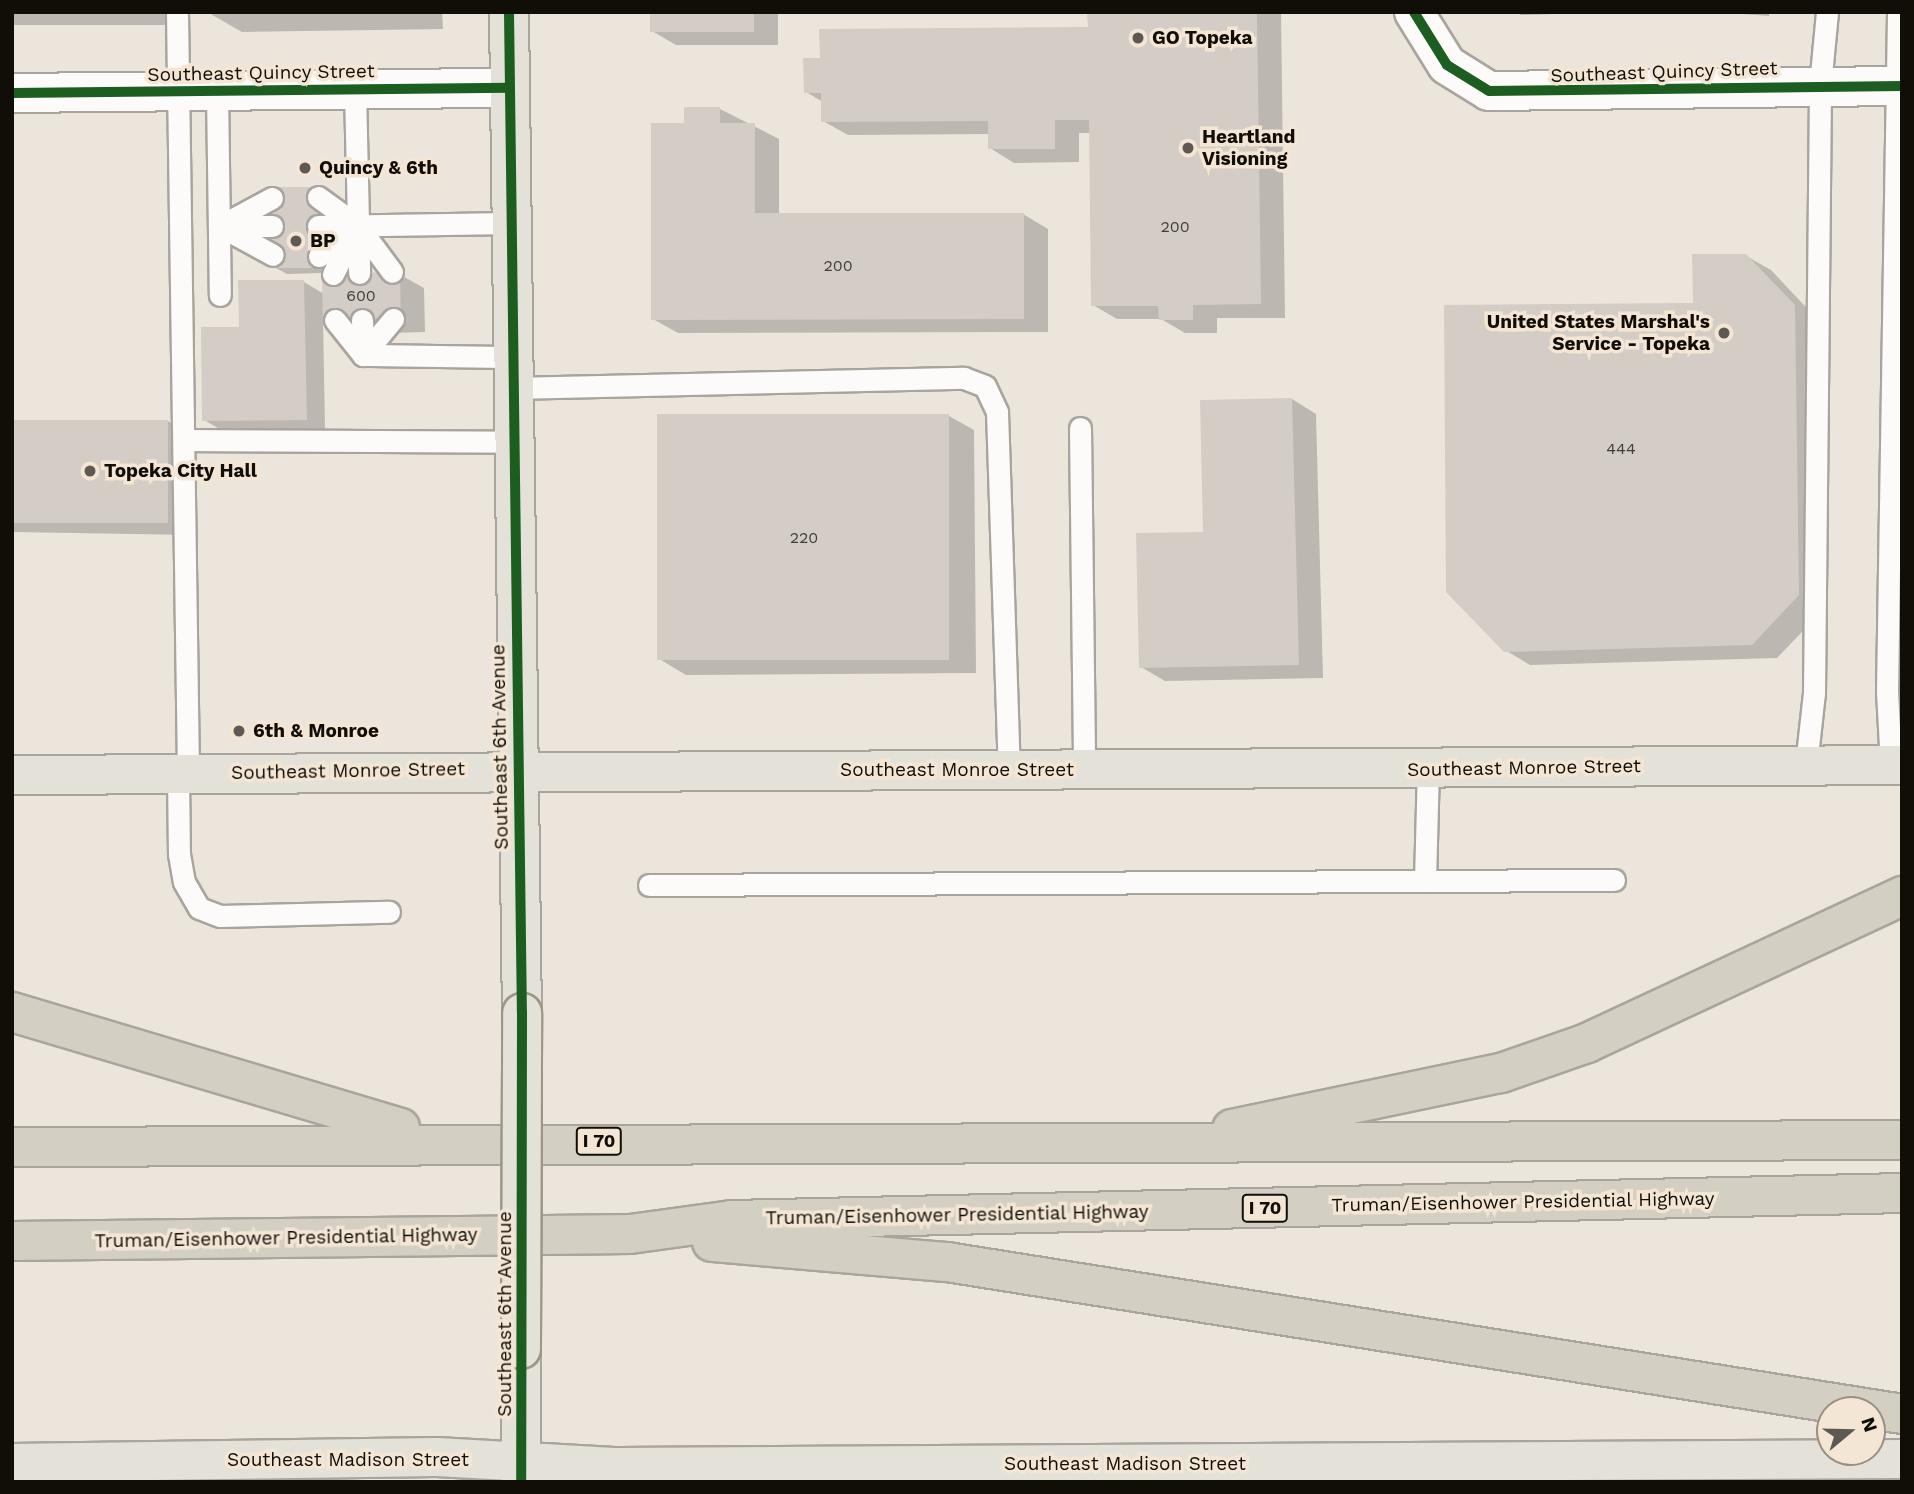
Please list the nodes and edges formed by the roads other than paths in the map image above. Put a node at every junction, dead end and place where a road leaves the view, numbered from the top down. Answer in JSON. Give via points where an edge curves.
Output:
{"nodes":[{"id":1,"x":177,"y":12,"type":"edge"},
{"id":2,"x":509,"y":12,"type":"edge"},
{"id":3,"x":1414,"y":12,"type":"edge"},
{"id":4,"x":1827,"y":12,"type":"edge"},
{"id":5,"x":1898,"y":12,"type":"edge"},
{"id":6,"x":1820,"y":85,"type":"junction"},
{"id":7,"x":1901,"y":86,"type":"edge"},
{"id":8,"x":509,"y":88,"type":"junction"},
{"id":9,"x":355,"y":90,"type":"junction"},
{"id":10,"x":217,"y":91,"type":"junction"},
{"id":11,"x":178,"y":92,"type":"junction"},
{"id":12,"x":12,"y":93,"type":"edge"},
{"id":13,"x":317,"y":197,"type":"dead end"},
{"id":14,"x":272,"y":198,"type":"dead end"},
{"id":15,"x":511,"y":223,"type":"junction"},
{"id":16,"x":220,"y":226,"type":"junction"},
{"id":17,"x":272,"y":226,"type":"dead end"},
{"id":18,"x":318,"y":226,"type":"dead end"},
{"id":19,"x":358,"y":226,"type":"junction"},
{"id":20,"x":273,"y":256,"type":"dead end"},
{"id":21,"x":319,"y":256,"type":"dead end"},
{"id":22,"x":392,"y":272,"type":"dead end"},
{"id":23,"x":333,"y":274,"type":"dead end"},
{"id":24,"x":359,"y":274,"type":"dead end"},
{"id":25,"x":220,"y":295,"type":"dead end"},
{"id":26,"x":393,"y":319,"type":"dead end"},
{"id":27,"x":335,"y":320,"type":"dead end"},
{"id":28,"x":362,"y":320,"type":"dead end"},
{"id":29,"x":363,"y":355,"type":"junction"},
{"id":30,"x":512,"y":373,"type":"junction"},
{"id":31,"x":1080,"y":428,"type":"dead end"},
{"id":32,"x":1897,"y":431,"type":"edge"},
{"id":33,"x":185,"y":440,"type":"junction"},
{"id":34,"x":513,"y":442,"type":"junction"},
{"id":35,"x":1806,"y":765,"type":"junction"},
{"id":36,"x":1896,"y":765,"type":"edge"},
{"id":37,"x":516,"y":769,"type":"junction"},
{"id":38,"x":1009,"y":770,"type":"junction"},
{"id":39,"x":1084,"y":770,"type":"junction"},
{"id":40,"x":1428,"y":770,"type":"junction"},
{"id":41,"x":183,"y":774,"type":"junction"},
{"id":42,"x":12,"y":775,"type":"edge"},
{"id":43,"x":1614,"y":880,"type":"dead end"},
{"id":44,"x":1425,"y":881,"type":"junction"},
{"id":45,"x":649,"y":885,"type":"dead end"},
{"id":46,"x":1902,"y":896,"type":"edge"},
{"id":47,"x":389,"y":912,"type":"dead end"},
{"id":48,"x":12,"y":1012,"type":"edge"},
{"id":49,"x":1185,"y":1139,"type":"junction"},
{"id":50,"x":1902,"y":1140,"type":"edge"},
{"id":51,"x":449,"y":1141,"type":"junction"},
{"id":52,"x":12,"y":1147,"type":"edge"},
{"id":53,"x":1902,"y":1193,"type":"edge"},
{"id":54,"x":630,"y":1234,"type":"junction"},
{"id":55,"x":12,"y":1241,"type":"edge"},
{"id":56,"x":99,"y":1241,"type":"junction"},
{"id":57,"x":12,"y":1253,"type":"edge"},
{"id":58,"x":1902,"y":1414,"type":"edge"},
{"id":59,"x":1902,"y":1459,"type":"edge"},
{"id":60,"x":12,"y":1463,"type":"edge"},
{"id":61,"x":1522,"y":1472,"type":"edge"},
{"id":62,"x":521,"y":1473,"type":"edge"},
{"id":63,"x":800,"y":1474,"type":"edge"}],
"edges":[{"from":1,"to":11,"type":"lane"},
{"from":2,"to":8,"type":"main road","name":"Southeast 6th Avenue"},
{"from":3,"to":6,"type":"street","name":"Southeast Quincy Street","via":[[1439,56],[1489,91]]},
{"from":4,"to":6,"type":"lane"},
{"from":5,"to":7,"type":"lane"},
{"from":6,"to":7,"type":"street","name":"Southeast Quincy Street"},
{"from":6,"to":35,"type":"lane","via":[[1814,693]]},
{"from":7,"to":32,"type":"lane"},
{"from":8,"to":9,"type":"street","name":"Southeast Quincy Street"},
{"from":8,"to":15,"type":"main road","name":"Southeast 6th Avenue"},
{"from":9,"to":10,"type":"street","name":"Southeast Quincy Street"},
{"from":9,"to":19,"type":"lane"},
{"from":10,"to":11,"type":"street","name":"Southeast Quincy Street"},
{"from":10,"to":16,"type":"lane"},
{"from":11,"to":12,"type":"street","name":"Southeast Quincy Street"},
{"from":11,"to":33,"type":"lane"},
{"from":13,"to":19,"type":"lane"},
{"from":14,"to":16,"type":"lane"},
{"from":15,"to":19,"type":"lane"},
{"from":15,"to":30,"type":"main road","name":"Southeast 6th Avenue"},
{"from":16,"to":17,"type":"lane"},
{"from":16,"to":20,"type":"lane"},
{"from":16,"to":25,"type":"lane"},
{"from":18,"to":19,"type":"lane"},
{"from":19,"to":21,"type":"lane"},
{"from":19,"to":22,"type":"lane"},
{"from":19,"to":23,"type":"lane"},
{"from":19,"to":24,"type":"lane"},
{"from":26,"to":29,"type":"lane"},
{"from":27,"to":29,"type":"lane"},
{"from":28,"to":29,"type":"lane"},
{"from":29,"to":30,"type":"lane"},
{"from":30,"to":34,"type":"main road","name":"Southeast 6th Avenue"},
{"from":30,"to":38,"type":"lane","via":[[964,378],[985,386],[997,412]]},
{"from":31,"to":39,"type":"lane"},
{"from":32,"to":36,"type":"lane"},
{"from":33,"to":34,"type":"lane"},
{"from":33,"to":41,"type":"lane"},
{"from":34,"to":37,"type":"main road","name":"Southeast 6th Avenue"},
{"from":35,"to":36,"type":"main road","name":"Southeast Monroe Street"},
{"from":35,"to":40,"type":"main road","name":"Southeast Monroe Street"},
{"from":37,"to":38,"type":"main road","name":"Southeast Monroe Street"},
{"from":37,"to":41,"type":"main road","name":"Southeast Monroe Street"},
{"from":37,"to":62,"type":"main road","name":"Southeast 6th Avenue","bridge":true,"via":[[523,1013]]},
{"from":38,"to":39,"type":"main road","name":"Southeast Monroe Street"},
{"from":39,"to":40,"type":"main road","name":"Southeast Monroe Street"},
{"from":40,"to":44,"type":"lane"},
{"from":41,"to":42,"type":"main road","name":"Southeast Monroe Street"},
{"from":41,"to":47,"type":"lane","via":[[179,854],[184,883],[199,908],[220,916]]},
{"from":43,"to":44,"type":"lane"},
{"from":44,"to":45,"type":"lane"},
{"from":46,"to":49,"type":"highway","via":[[1587,1043],[1501,1073]]},
{"from":48,"to":51,"type":"highway"},
{"from":49,"to":50,"type":"highway","number":"I 70","via":[[1300,1147]]},
{"from":49,"to":51,"type":"highway","number":"I 70"},
{"from":51,"to":52,"type":"highway","number":"I 70"},
{"from":53,"to":54,"type":"highway","name":"Truman/Eisenhower Presidential Highway","number":"I 70","via":[[732,1220]]},
{"from":54,"to":56,"type":"highway","name":"Truman/Eisenhower Presidential Highway","number":"I 70"},
{"from":54,"to":58,"type":"highway","via":[[947,1262]]},
{"from":55,"to":56,"type":"highway","name":"Truman/Eisenhower Presidential Highway","number":"I 70"},
{"from":56,"to":57,"type":"highway"},
{"from":59,"to":61,"type":"main road","name":"Southeast Madison Street"},
{"from":60,"to":62,"type":"main road","name":"Southeast Madison Street","via":[[437,1457]]},
{"from":61,"to":63,"type":"main road","name":"Southeast Madison Street"},
{"from":62,"to":63,"type":"main road","name":"Southeast Madison Street"}]}
